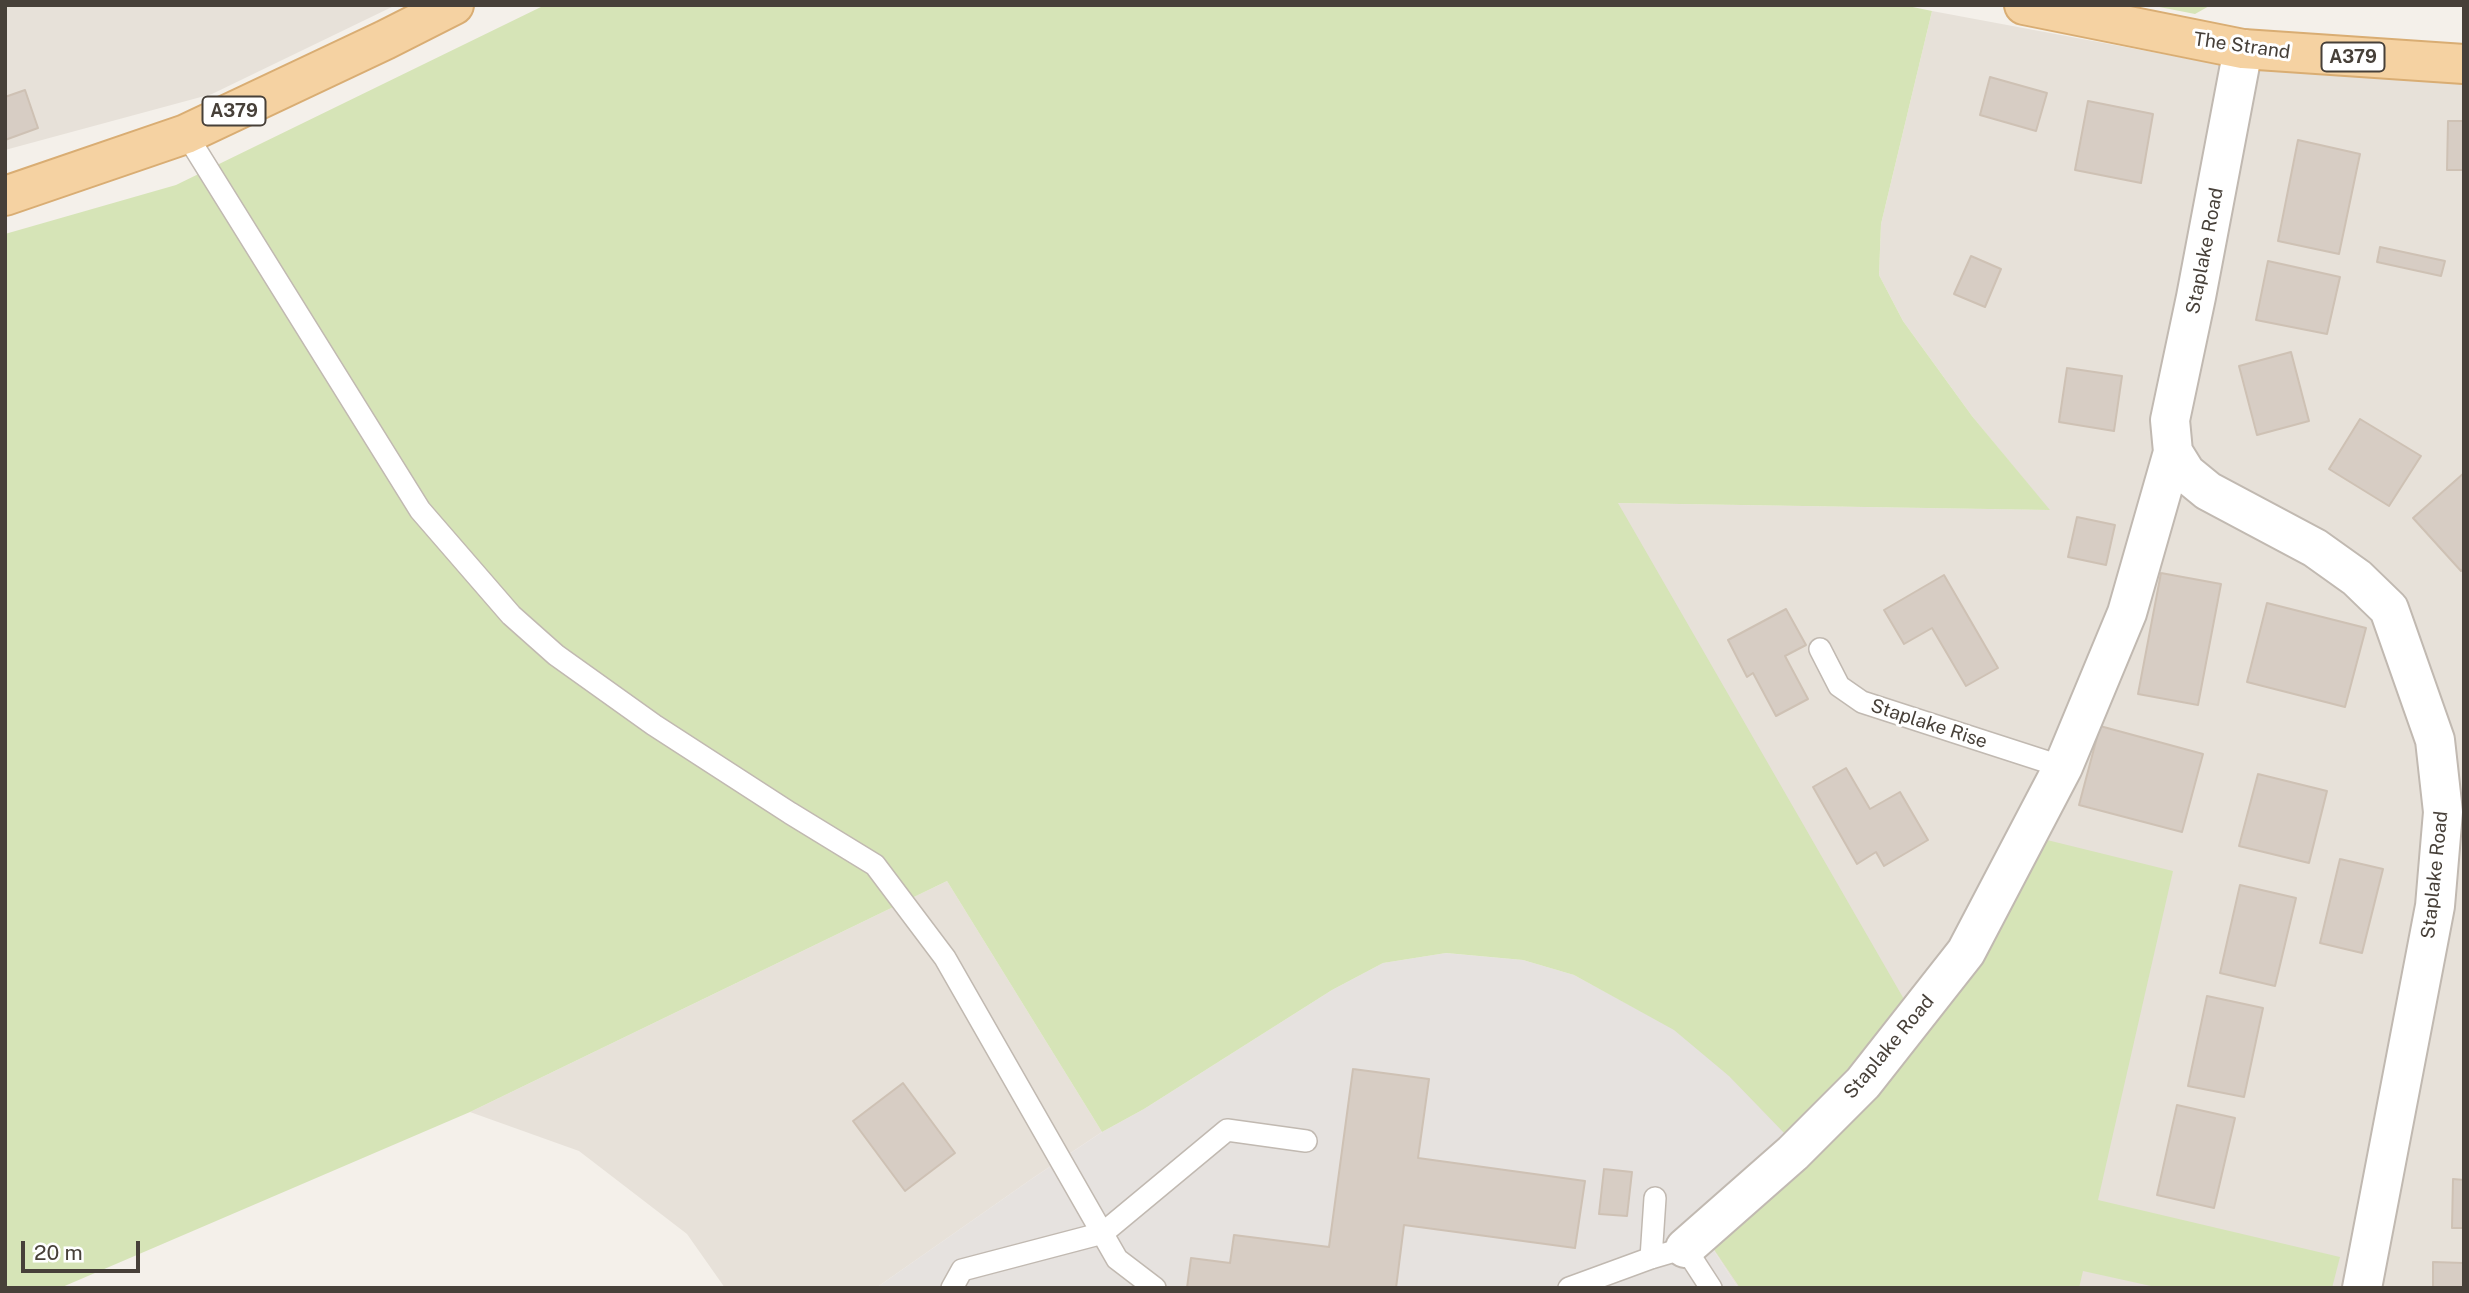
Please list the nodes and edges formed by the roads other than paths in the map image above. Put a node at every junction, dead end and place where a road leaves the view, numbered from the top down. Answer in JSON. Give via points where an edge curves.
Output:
{"nodes":[{"id":1,"x":454,"y":5,"type":"edge"},
{"id":2,"x":2024,"y":5,"type":"edge"},
{"id":3,"x":2243,"y":49,"type":"junction"},
{"id":4,"x":2464,"y":64,"type":"edge"},
{"id":5,"x":186,"y":134,"type":"junction"},
{"id":6,"x":5,"y":196,"type":"edge"},
{"id":7,"x":2173,"y":452,"type":"junction"},
{"id":8,"x":1820,"y":649,"type":"dead end"},
{"id":9,"x":2063,"y":767,"type":"junction"},
{"id":10,"x":2450,"y":910,"type":"edge"},
{"id":11,"x":1306,"y":1141,"type":"dead end"},
{"id":12,"x":1655,"y":1198,"type":"dead end"},
{"id":13,"x":1103,"y":1233,"type":"junction"},
{"id":14,"x":1668,"y":1253,"type":"junction"},
{"id":15,"x":952,"y":1288,"type":"edge"},
{"id":16,"x":1155,"y":1288,"type":"edge"},
{"id":17,"x":1569,"y":1288,"type":"edge"},
{"id":18,"x":1711,"y":1288,"type":"edge"},
{"id":19,"x":2362,"y":1288,"type":"edge"}],
"edges":[{"from":1,"to":5,"type":"main road","number":"A379"},
{"from":2,"to":3,"type":"main road","name":"The Strand","number":"A379"},
{"from":3,"to":4,"type":"main road","name":"The Strand","number":"A379"},
{"from":3,"to":7,"type":"street","name":"Staplake Road","via":[[2170,421]]},
{"from":5,"to":6,"type":"main road","number":"A379"},
{"from":5,"to":13,"type":"lane","via":[[421,510],[511,615],[556,655],[654,725],[875,865],[946,958]]},
{"from":7,"to":9,"type":"street","name":"Staplake Road","via":[[2127,613]]},
{"from":7,"to":10,"type":"street","name":"Staplake Road","via":[[2186,473],[2208,491],[2315,548],[2357,578],[2389,609],[2435,740]]},
{"from":8,"to":9,"type":"lane","name":"Staplake Rise","via":[[1839,686],[1862,702]]},
{"from":9,"to":14,"type":"street","name":"Staplake Road","via":[[1966,952],[1863,1083],[1793,1153]]},
{"from":10,"to":19,"type":"street","name":"Staplake Road"},
{"from":11,"to":13,"type":"lane","via":[[1227,1130]]},
{"from":12,"to":14,"type":"lane"},
{"from":13,"to":15,"type":"lane","via":[[962,1270]]},
{"from":13,"to":16,"type":"lane","via":[[1118,1259]]},
{"from":14,"to":17,"type":"lane"},
{"from":14,"to":18,"type":"lane"}]}
